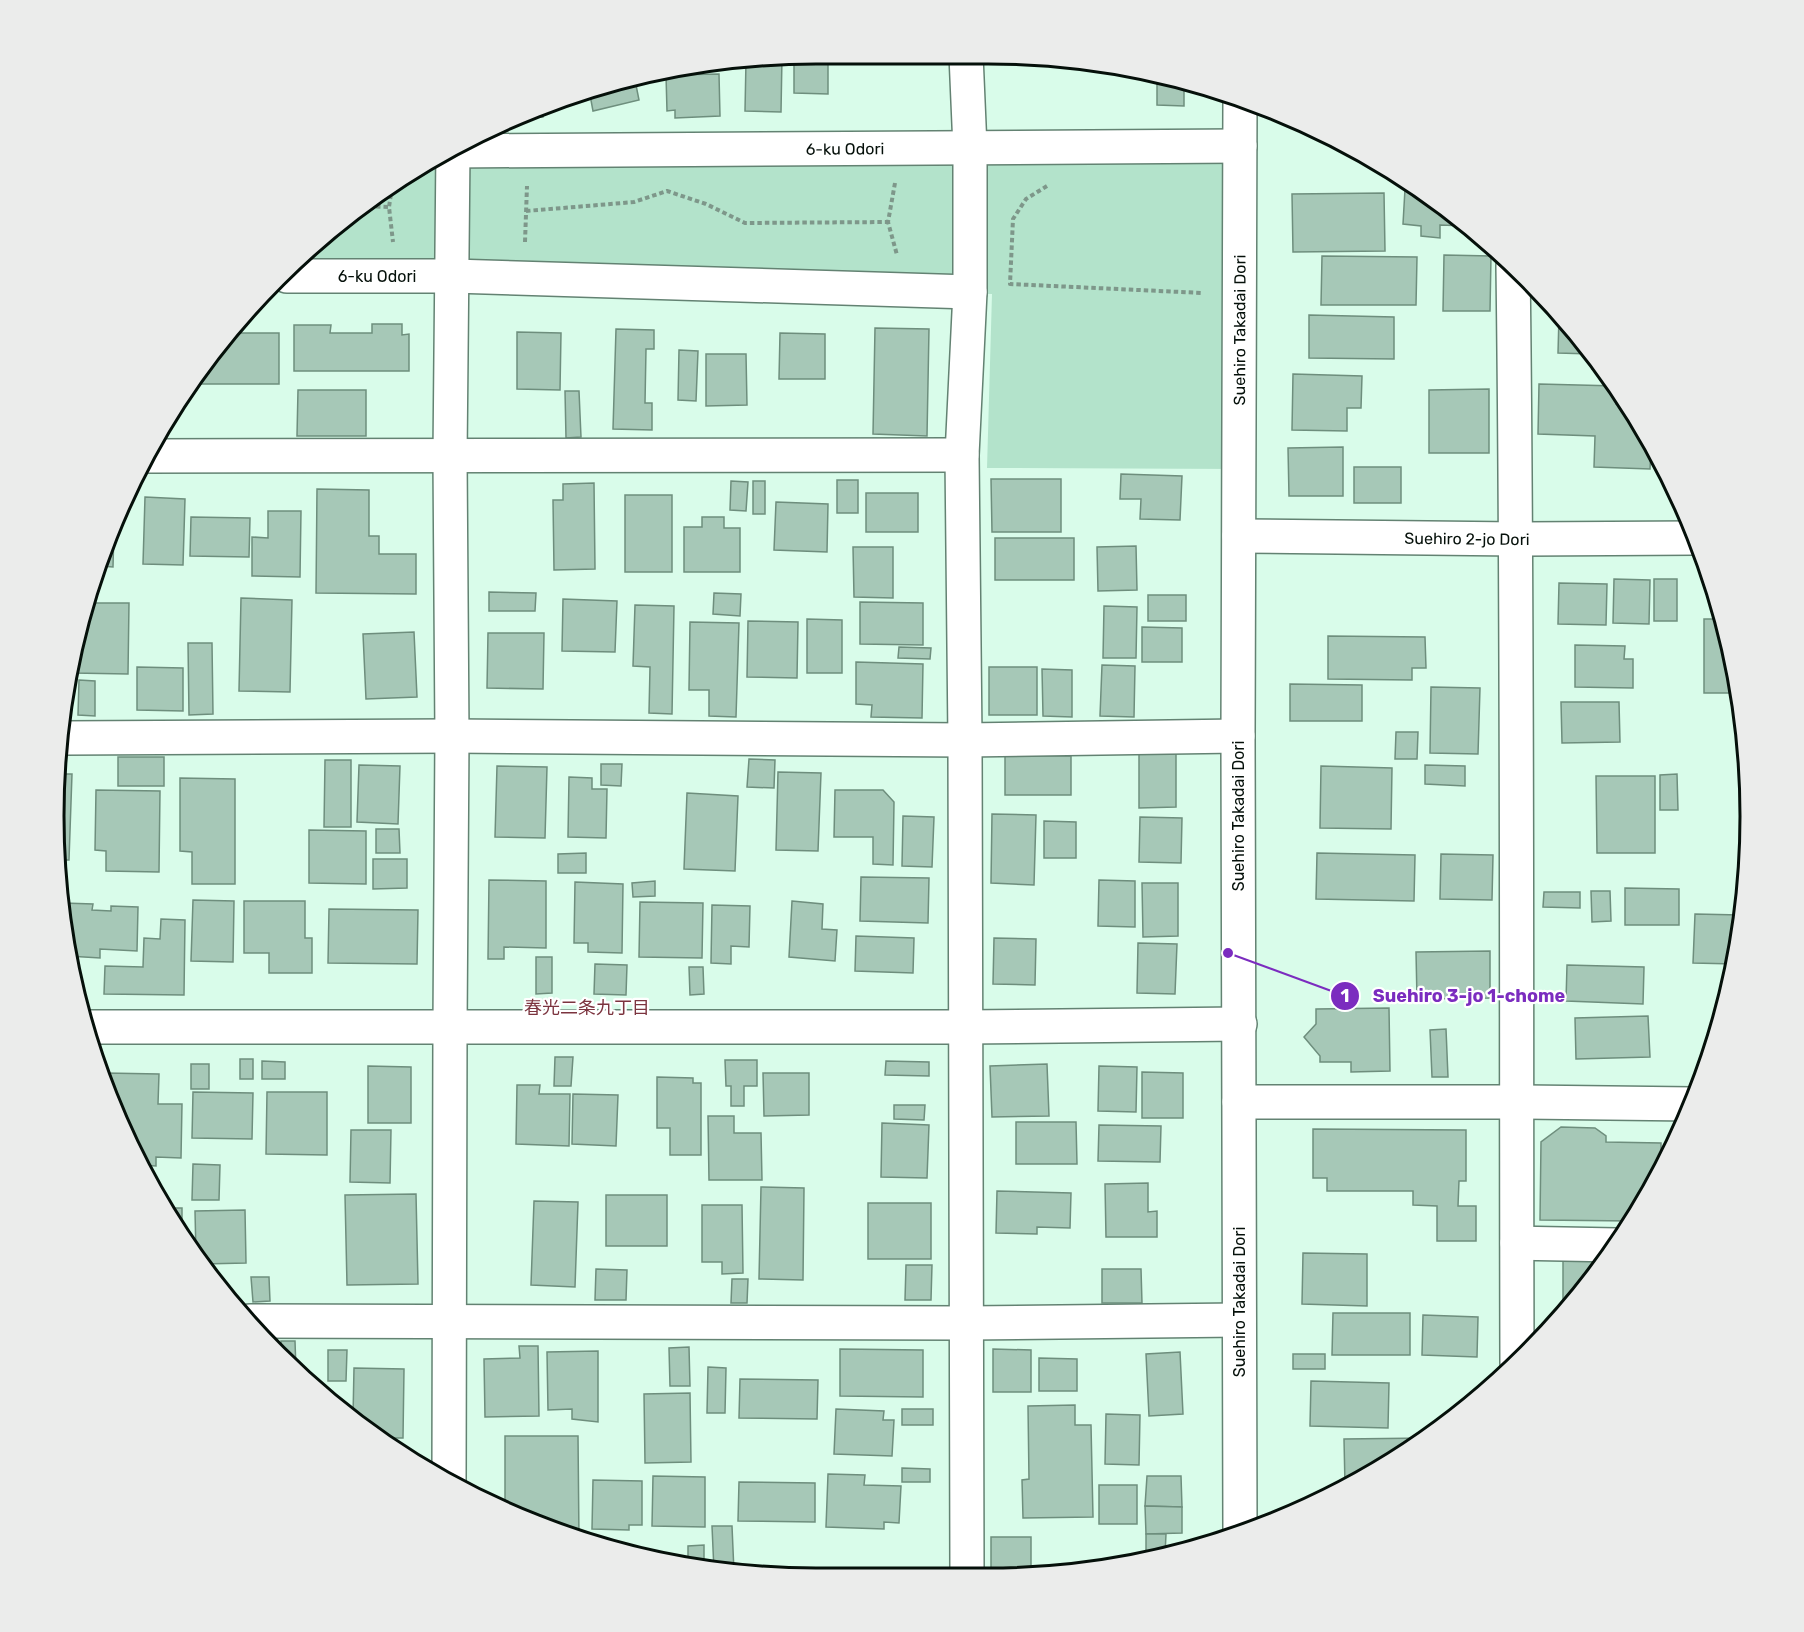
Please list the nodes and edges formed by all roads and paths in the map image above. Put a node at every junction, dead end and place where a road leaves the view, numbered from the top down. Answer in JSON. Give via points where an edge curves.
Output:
{"nodes":[{"id":1,"x":966,"y":64,"type":"edge"},
{"id":2,"x":1240,"y":108,"type":"edge"},
{"id":3,"x":1240,"y":146,"type":"junction"},
{"id":4,"x":970,"y":148,"type":"junction"},
{"id":5,"x":469,"y":150,"type":"edge"},
{"id":6,"x":452,"y":159,"type":"edge"},
{"id":7,"x":896,"y":177,"type":"dead end"},
{"id":8,"x":527,"y":183,"type":"dead end"},
{"id":9,"x":1057,"y":185,"type":"dead end"},
{"id":10,"x":391,"y":197,"type":"edge"},
{"id":11,"x":377,"y":207,"type":"edge"},
{"id":12,"x":389,"y":207,"type":"junction"},
{"id":13,"x":526,"y":211,"type":"junction"},
{"id":14,"x":888,"y":222,"type":"junction"},
{"id":15,"x":525,"y":245,"type":"dead end"},
{"id":16,"x":394,"y":253,"type":"dead end"},
{"id":17,"x":899,"y":262,"type":"dead end"},
{"id":18,"x":295,"y":276,"type":"edge"},
{"id":19,"x":453,"y":276,"type":"junction"},
{"id":20,"x":1513,"y":280,"type":"edge"},
{"id":21,"x":970,"y":292,"type":"junction"},
{"id":22,"x":1239,"y":294,"type":"junction"},
{"id":23,"x":962,"y":455,"type":"junction"},
{"id":24,"x":157,"y":456,"type":"edge"},
{"id":25,"x":450,"y":457,"type":"junction"},
{"id":26,"x":1239,"y":536,"type":"junction"},
{"id":27,"x":1686,"y":538,"type":"edge"},
{"id":28,"x":1517,"y":539,"type":"junction"},
{"id":29,"x":452,"y":735,"type":"junction"},
{"id":30,"x":1238,"y":736,"type":"junction"},
{"id":31,"x":69,"y":738,"type":"edge"},
{"id":32,"x":965,"y":740,"type":"junction"},
{"id":33,"x":1240,"y":1024,"type":"junction"},
{"id":34,"x":95,"y":1027,"type":"edge"},
{"id":35,"x":450,"y":1027,"type":"junction"},
{"id":36,"x":966,"y":1027,"type":"junction"},
{"id":37,"x":1239,"y":1102,"type":"junction"},
{"id":38,"x":1516,"y":1102,"type":"junction"},
{"id":39,"x":1682,"y":1104,"type":"edge"},
{"id":40,"x":1516,"y":1243,"type":"junction"},
{"id":41,"x":1605,"y":1245,"type":"edge"},
{"id":42,"x":1239,"y":1320,"type":"junction"},
{"id":43,"x":450,"y":1321,"type":"junction"},
{"id":44,"x":261,"y":1322,"type":"edge"},
{"id":45,"x":968,"y":1323,"type":"junction"},
{"id":46,"x":1517,"y":1349,"type":"edge"},
{"id":47,"x":449,"y":1472,"type":"edge"},
{"id":48,"x":1240,"y":1524,"type":"edge"},
{"id":49,"x":967,"y":1568,"type":"edge"}],
"edges":[{"from":1,"to":4,"type":"street"},
{"from":2,"to":3,"type":"street","name":"Suehiro Takadai Dori"},
{"from":3,"to":4,"type":"street","name":"6-ku Odori"},
{"from":3,"to":22,"type":"street","name":"Suehiro Takadai Dori"},
{"from":4,"to":5,"type":"street","name":"6-ku Odori"},
{"from":4,"to":21,"type":"street"},
{"from":6,"to":19,"type":"street"},
{"from":7,"to":14,"type":"path"},
{"from":8,"to":13,"type":"path"},
{"from":9,"to":22,"type":"path","via":[[1045,186],[1026,199],[1013,219],[1010,284]]},
{"from":10,"to":12,"type":"path"},
{"from":11,"to":12,"type":"path"},
{"from":12,"to":16,"type":"path"},
{"from":13,"to":14,"type":"path","via":[[634,202],[667,191],[745,223]]},
{"from":13,"to":15,"type":"path"},
{"from":14,"to":17,"type":"path"},
{"from":18,"to":19,"type":"street","name":"6-ku Odori"},
{"from":19,"to":21,"type":"street","name":"6-ku Odori"},
{"from":19,"to":25,"type":"street"},
{"from":20,"to":28,"type":"street"},
{"from":21,"to":23,"type":"street"},
{"from":22,"to":26,"type":"street","name":"Suehiro Takadai Dori"},
{"from":23,"to":25,"type":"street"},
{"from":23,"to":32,"type":"street"},
{"from":24,"to":25,"type":"street"},
{"from":25,"to":29,"type":"street"},
{"from":26,"to":28,"type":"street","name":"Suehiro 2-jo Dori"},
{"from":26,"to":30,"type":"street","name":"Suehiro Takadai Dori"},
{"from":27,"to":28,"type":"street","name":"Suehiro 2-jo Dori"},
{"from":28,"to":38,"type":"street"},
{"from":29,"to":31,"type":"street"},
{"from":29,"to":32,"type":"street"},
{"from":29,"to":35,"type":"street"},
{"from":30,"to":32,"type":"street"},
{"from":30,"to":33,"type":"street","name":"Suehiro Takadai Dori"},
{"from":32,"to":36,"type":"street"},
{"from":33,"to":36,"type":"street"},
{"from":33,"to":37,"type":"street","name":"Suehiro Takadai Dori"},
{"from":34,"to":35,"type":"street"},
{"from":35,"to":36,"type":"street"},
{"from":35,"to":43,"type":"street"},
{"from":36,"to":45,"type":"street"},
{"from":37,"to":38,"type":"street"},
{"from":37,"to":42,"type":"street","name":"Suehiro Takadai Dori"},
{"from":38,"to":39,"type":"street"},
{"from":38,"to":40,"type":"street"},
{"from":40,"to":41,"type":"street"},
{"from":40,"to":46,"type":"street"},
{"from":42,"to":45,"type":"street"},
{"from":42,"to":48,"type":"street","name":"Suehiro Takadai Dori"},
{"from":43,"to":44,"type":"street"},
{"from":43,"to":45,"type":"street"},
{"from":43,"to":47,"type":"street"},
{"from":45,"to":49,"type":"street"}]}
